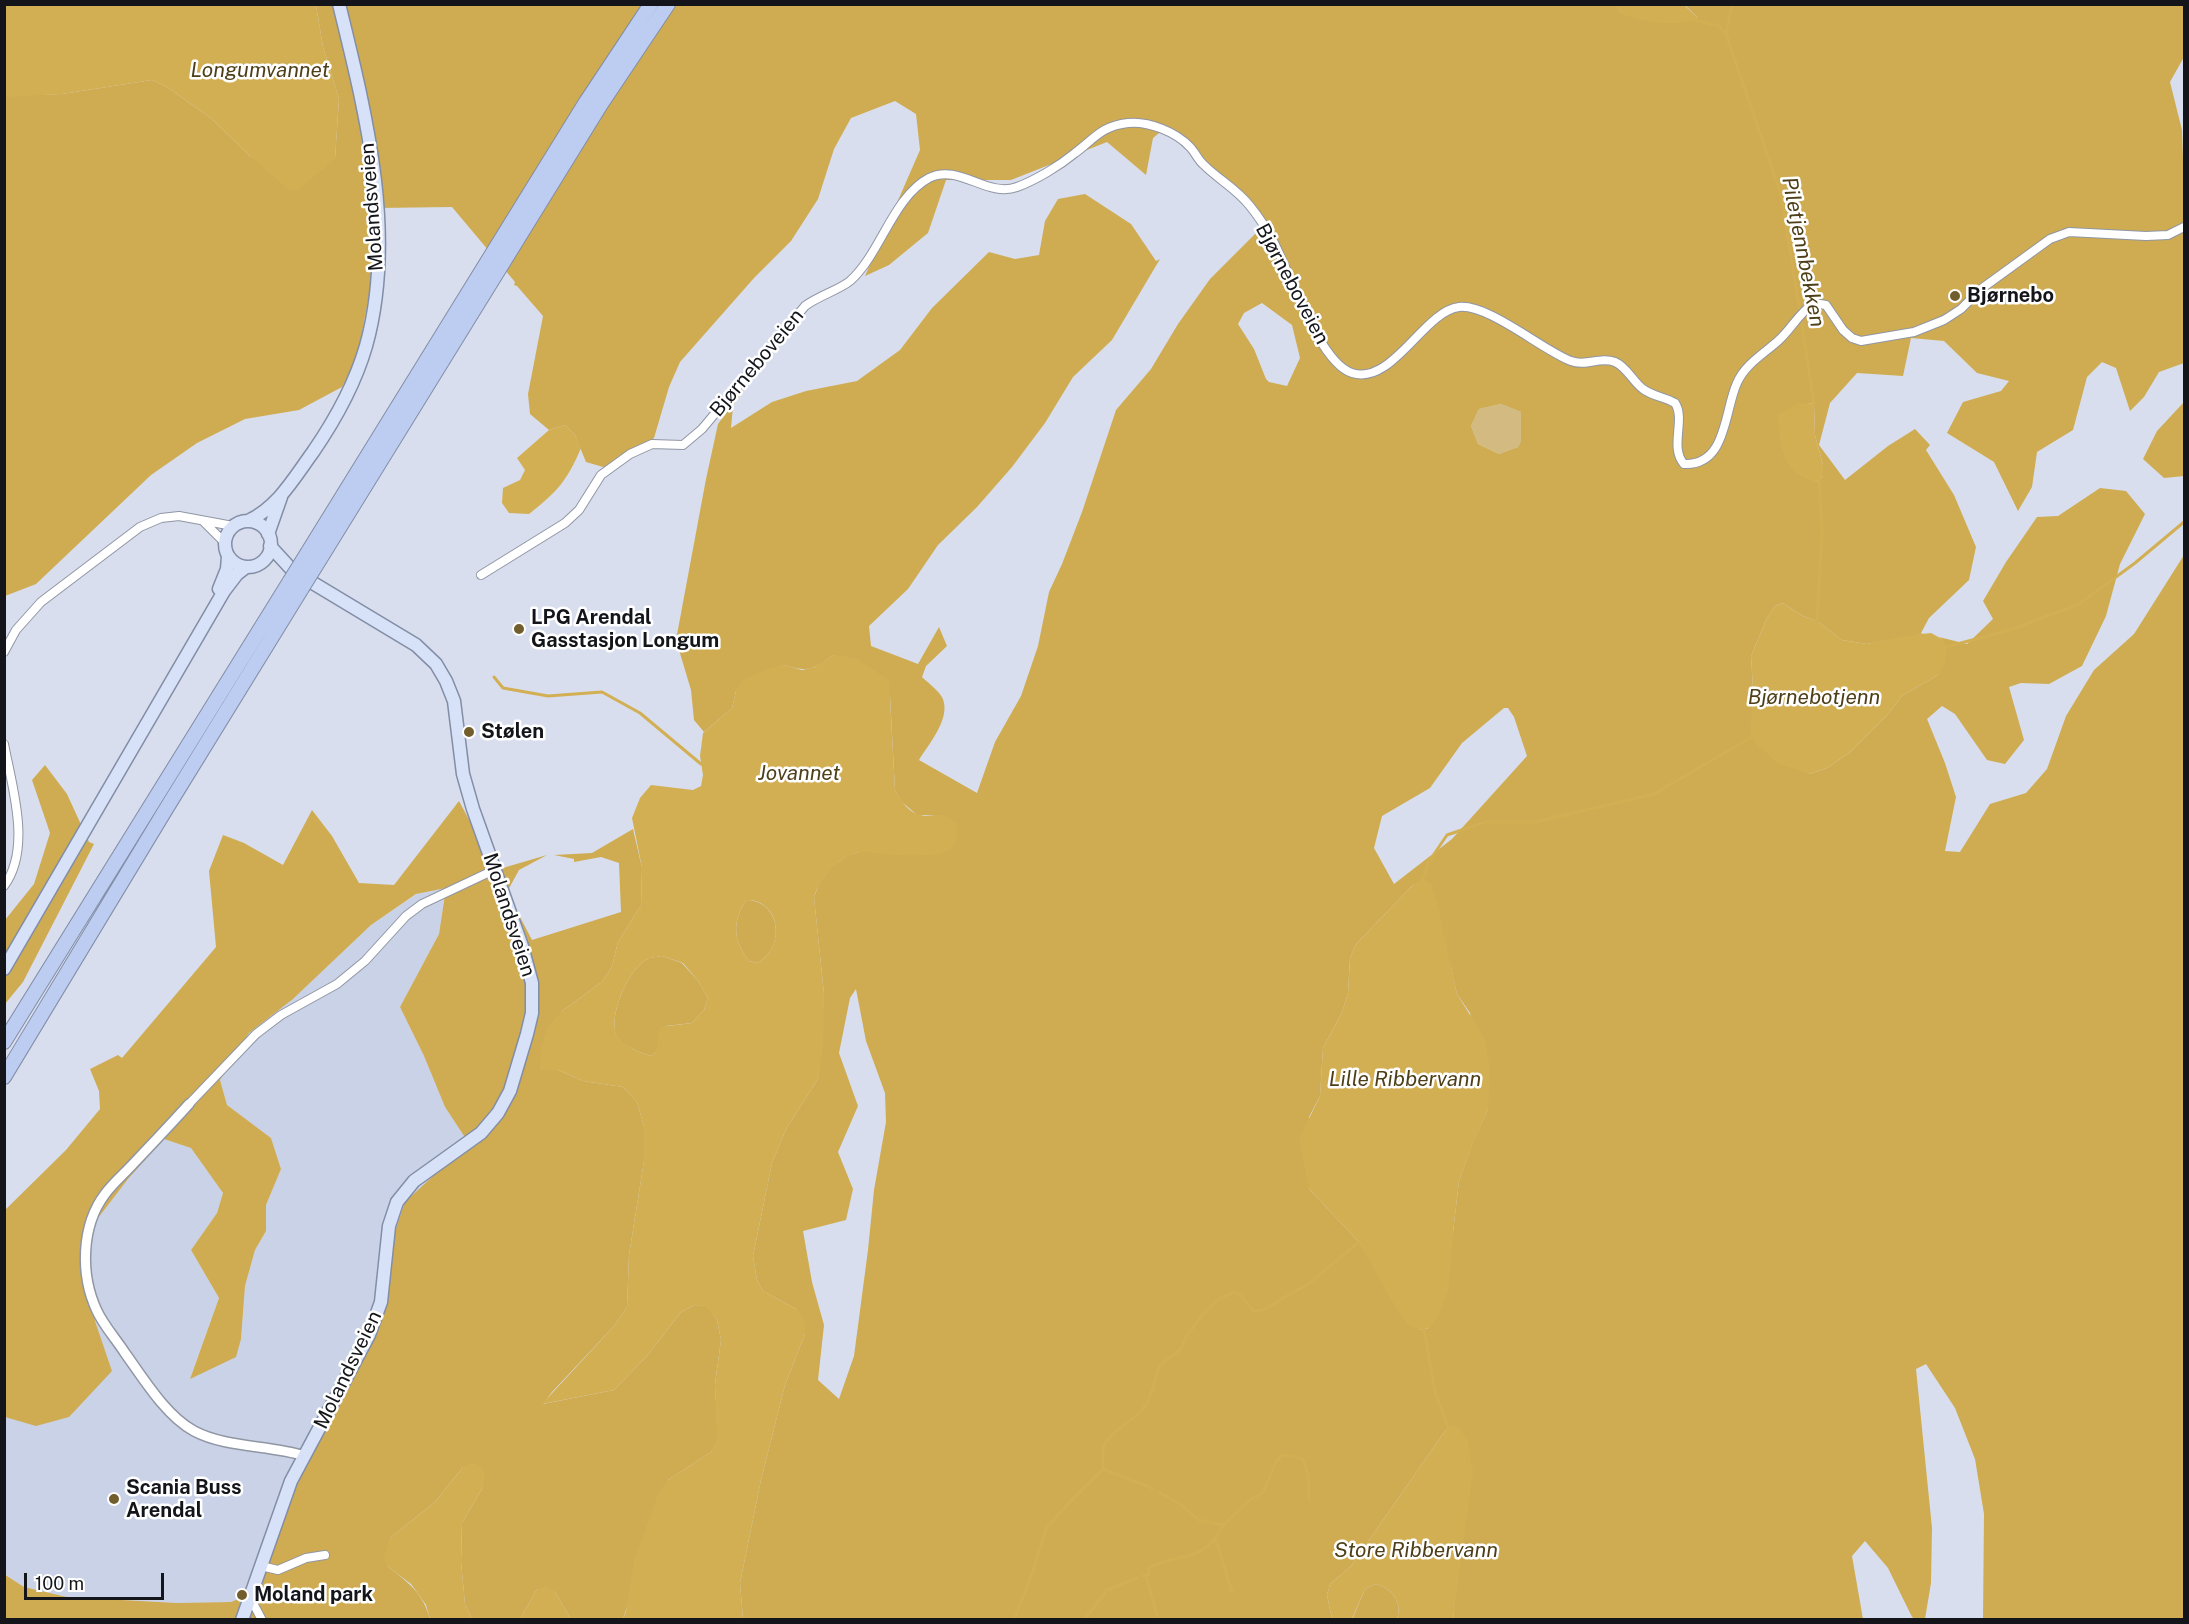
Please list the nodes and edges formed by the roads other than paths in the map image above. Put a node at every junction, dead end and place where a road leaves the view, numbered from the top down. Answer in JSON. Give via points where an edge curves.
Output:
{"nodes":[{"id":1,"x":339,"y":4,"type":"edge"},
{"id":2,"x":651,"y":4,"type":"edge"},
{"id":3,"x":668,"y":4,"type":"edge"},
{"id":4,"x":2184,"y":227,"type":"edge"},
{"id":5,"x":282,"y":496,"type":"junction"},
{"id":6,"x":248,"y":521,"type":"junction"},
{"id":7,"x":204,"y":522,"type":"junction"},
{"id":8,"x":233,"y":526,"type":"junction"},
{"id":9,"x":269,"y":540,"type":"junction"},
{"id":10,"x":225,"y":543,"type":"junction"},
{"id":11,"x":228,"y":556,"type":"junction"},
{"id":12,"x":314,"y":556,"type":"junction"},
{"id":13,"x":260,"y":563,"type":"junction"},
{"id":14,"x":246,"y":567,"type":"junction"},
{"id":15,"x":481,"y":575,"type":"dead end"},
{"id":16,"x":295,"y":580,"type":"junction"},
{"id":17,"x":4,"y":652,"type":"edge"},
{"id":18,"x":4,"y":744,"type":"edge"},
{"id":19,"x":494,"y":870,"type":"junction"},
{"id":20,"x":4,"y":886,"type":"edge"},
{"id":21,"x":4,"y":958,"type":"edge"},
{"id":22,"x":4,"y":969,"type":"edge"},
{"id":23,"x":4,"y":1042,"type":"edge"},
{"id":24,"x":4,"y":1077,"type":"edge"},
{"id":25,"x":189,"y":1104,"type":"joint"},
{"id":26,"x":305,"y":1456,"type":"junction"},
{"id":27,"x":325,"y":1556,"type":"dead end"},
{"id":28,"x":261,"y":1566,"type":"junction"},
{"id":29,"x":249,"y":1601,"type":"junction"},
{"id":30,"x":242,"y":1620,"type":"edge"},
{"id":31,"x":262,"y":1620,"type":"edge"}],
"edges":[{"from":1,"to":5,"type":"main road","name":"Molandsveien","via":[[373,171],[378,231],[374,309],[366,347],[345,398]]},
{"from":2,"to":12,"type":"highway","via":[[586,102]]},
{"from":3,"to":12,"type":"highway"},
{"from":4,"to":15,"type":"street","name":"Bjørneboveien","via":[[2168,235],[2069,232],[2050,239],[1989,283],[1961,309],[1914,332],[1861,341],[1843,330],[1826,305],[1814,303],[1737,382],[1720,439],[1708,458],[1695,465],[1684,464],[1679,457],[1679,414],[1675,403],[1644,390],[1612,361],[1584,364],[1568,360],[1524,333],[1463,307],[1439,316],[1377,370],[1360,375],[1350,373],[1325,348],[1272,240],[1238,191],[1204,165],[1174,134],[1155,126],[1129,123],[1103,129],[1066,159],[1012,189],[989,187],[956,174],[931,177],[918,186],[849,281],[805,306],[702,429],[682,445],[652,444],[630,453],[601,475],[579,510],[565,523]]},
{"from":5,"to":6,"type":"main road","name":"Molandsveien"},
{"from":5,"to":9,"type":"main road","name":"Molandsveien"},
{"from":6,"to":8,"type":"main road"},
{"from":6,"to":9,"type":"main road","via":[[260,525]]},
{"from":7,"to":8,"type":"street"},
{"from":7,"to":10,"type":"street"},
{"from":7,"to":17,"type":"street","via":[[170,516],[140,527],[41,602],[16,630]]},
{"from":8,"to":10,"type":"main road"},
{"from":9,"to":13,"type":"main road","via":[[267,556]]},
{"from":9,"to":16,"type":"main road","name":"Molandsveien"},
{"from":10,"to":11,"type":"main road"},
{"from":11,"to":14,"type":"main road"},
{"from":11,"to":21,"type":"main road","via":[[219,588]]},
{"from":12,"to":16,"type":"highway","bridge":true},
{"from":13,"to":14,"type":"main road"},
{"from":13,"to":16,"type":"main road","name":"Molandsveien"},
{"from":14,"to":22,"type":"main road","via":[[224,591]]},
{"from":16,"to":19,"type":"main road","name":"Molandsveien","via":[[416,645],[441,672],[454,701],[463,774]]},
{"from":16,"to":23,"type":"highway"},
{"from":16,"to":24,"type":"highway","via":[[147,839]]},
{"from":18,"to":20,"type":"street","via":[[19,833],[18,858]]},
{"from":19,"to":25,"type":"street","via":[[422,904],[337,984],[281,1015],[256,1034]]},
{"from":19,"to":26,"type":"main road","name":"Molandsveien","via":[[532,983],[532,1013],[520,1063],[505,1102],[490,1124],[414,1181],[397,1202],[389,1226],[378,1314]]},
{"from":25,"to":26,"type":"street","via":[[105,1194],[90,1223],[87,1283],[97,1312],[148,1386],[179,1420],[206,1436]]},
{"from":26,"to":28,"type":"main road","name":"Molandsveien","via":[[285,1497]]},
{"from":27,"to":28,"type":"street","via":[[306,1558],[278,1570]]},
{"from":28,"to":29,"type":"main road","name":"Molandsveien"},
{"from":29,"to":30,"type":"main road","name":"Molandsveien"},
{"from":29,"to":31,"type":"street"}]}
